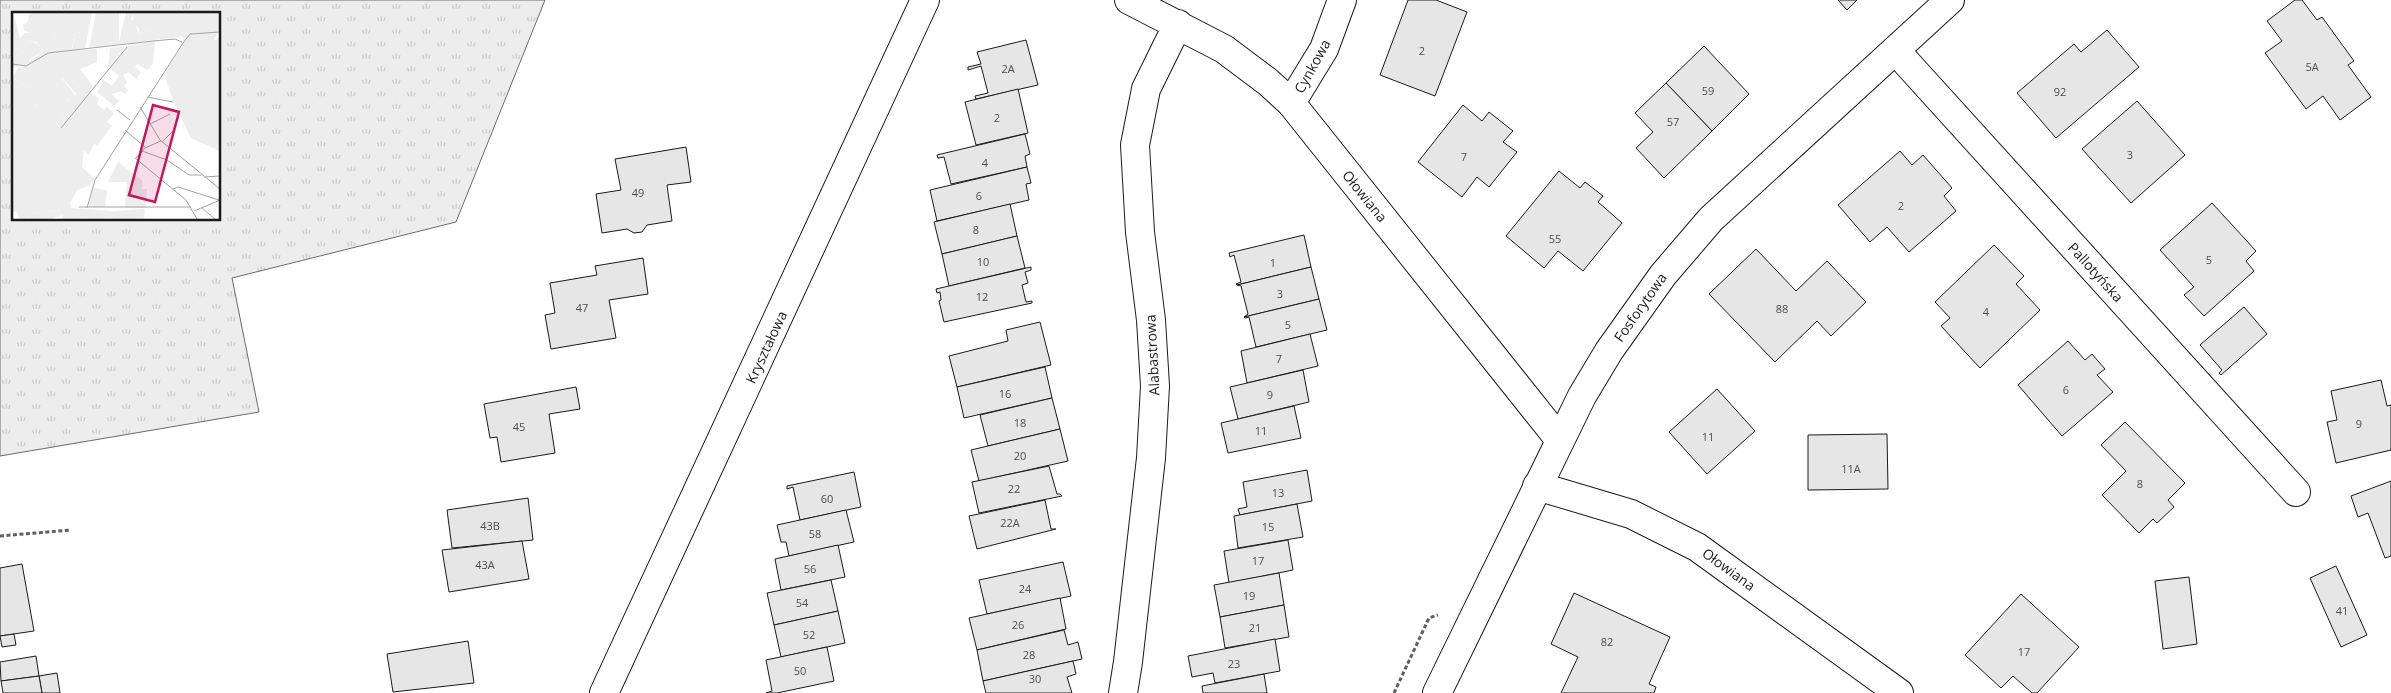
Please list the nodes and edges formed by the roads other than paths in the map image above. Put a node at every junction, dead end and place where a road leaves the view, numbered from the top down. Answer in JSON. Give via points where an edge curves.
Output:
{"nodes":[{"id":1,"x":925,"y":0,"type":"edge"},
{"id":2,"x":1129,"y":0,"type":"edge"},
{"id":3,"x":1342,"y":0,"type":"edge"},
{"id":4,"x":1950,"y":0,"type":"edge"},
{"id":5,"x":1178,"y":24,"type":"junction"},
{"id":6,"x":1896,"y":51,"type":"junction"},
{"id":7,"x":1291,"y":103,"type":"junction"},
{"id":8,"x":1560,"y":439,"type":"junction"},
{"id":9,"x":1538,"y":486,"type":"junction"},
{"id":10,"x":2296,"y":492,"type":"dead end"},
{"id":11,"x":604,"y":693,"type":"edge"},
{"id":12,"x":1123,"y":693,"type":"edge"},
{"id":13,"x":1437,"y":693,"type":"edge"},
{"id":14,"x":1899,"y":693,"type":"edge"}],
"edges":[{"from":1,"to":11,"type":"street","name":"Kryształowa"},
{"from":2,"to":5,"type":"street","name":"Ołowiana"},
{"from":3,"to":7,"type":"street","name":"Cynkowa","via":[[1324,49]]},
{"from":4,"to":6,"type":"street","name":"Fosforytowa"},
{"from":5,"to":7,"type":"street","name":"Ołowiana","via":[[1241,60]]},
{"from":5,"to":12,"type":"street","name":"Alabastrowa","via":[[1146,89],[1135,145],[1155,386],[1151,458]]},
{"from":6,"to":8,"type":"street","name":"Fosforytowa","via":[[1729,201],[1694,237],[1610,351]]},
{"from":6,"to":10,"type":"street","name":"Pallotyńska"},
{"from":7,"to":8,"type":"street","name":"Ołowiana"},
{"from":8,"to":9,"type":"street","name":"Fosforytowa"},
{"from":9,"to":13,"type":"street","name":"Fosforytowa"},
{"from":9,"to":14,"type":"street","name":"Ołowiana","via":[[1631,514],[1697,547]]}]}
